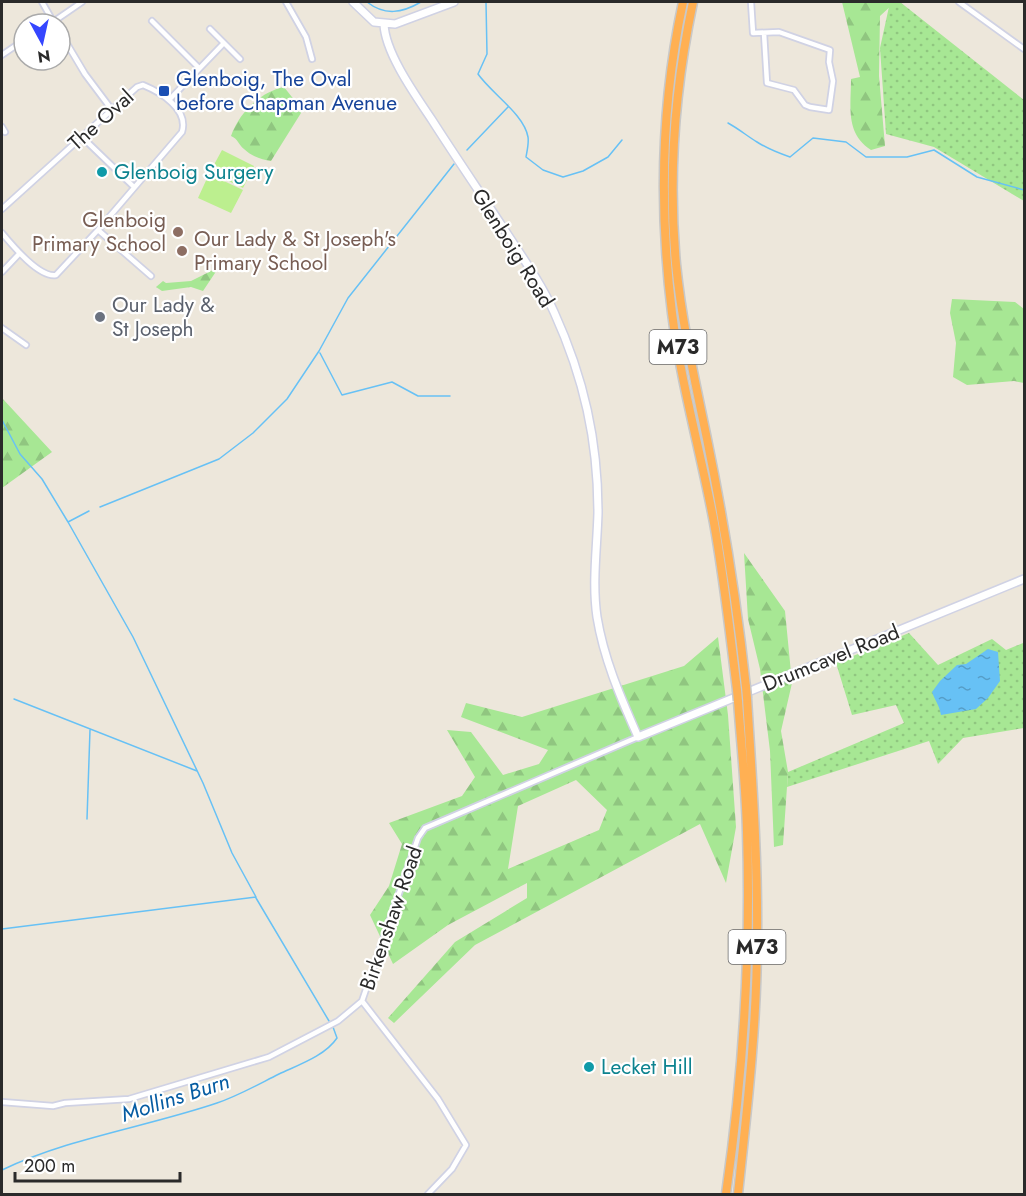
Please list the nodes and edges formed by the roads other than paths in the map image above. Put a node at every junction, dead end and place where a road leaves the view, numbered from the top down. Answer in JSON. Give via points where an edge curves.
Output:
{"nodes":[{"id":1,"x":82,"y":2,"type":"edge"},
{"id":2,"x":286,"y":2,"type":"edge"},
{"id":3,"x":353,"y":2,"type":"edge"},
{"id":4,"x":454,"y":2,"type":"edge"},
{"id":5,"x":683,"y":2,"type":"edge"},
{"id":6,"x":693,"y":2,"type":"edge"},
{"id":7,"x":751,"y":2,"type":"edge"},
{"id":8,"x":959,"y":2,"type":"edge"},
{"id":9,"x":68,"y":12,"type":"edge"},
{"id":10,"x":152,"y":21,"type":"dead end"},
{"id":11,"x":384,"y":24,"type":"junction"},
{"id":12,"x":210,"y":29,"type":"dead end"},
{"id":13,"x":764,"y":33,"type":"junction"},
{"id":14,"x":224,"y":43,"type":"junction"},
{"id":15,"x":1024,"y":49,"type":"edge"},
{"id":16,"x":72,"y":52,"type":"edge"},
{"id":17,"x":240,"y":59,"type":"dead end"},
{"id":18,"x":312,"y":59,"type":"dead end"},
{"id":19,"x":199,"y":68,"type":"junction"},
{"id":20,"x":170,"y":99,"type":"junction"},
{"id":21,"x":112,"y":110,"type":"junction"},
{"id":22,"x":82,"y":137,"type":"junction"},
{"id":23,"x":134,"y":187,"type":"junction"},
{"id":24,"x":2,"y":209,"type":"edge"},
{"id":25,"x":98,"y":230,"type":"junction"},
{"id":26,"x":2,"y":233,"type":"edge"},
{"id":27,"x":19,"y":254,"type":"junction"},
{"id":28,"x":2,"y":272,"type":"edge"},
{"id":29,"x":151,"y":276,"type":"dead end"},
{"id":30,"x":2,"y":328,"type":"edge"},
{"id":31,"x":26,"y":345,"type":"dead end"},
{"id":32,"x":1024,"y":579,"type":"edge"},
{"id":33,"x":743,"y":699,"type":"junction"},
{"id":34,"x":638,"y":737,"type":"junction"},
{"id":35,"x":362,"y":1001,"type":"junction"},
{"id":36,"x":2,"y":1102,"type":"edge"},
{"id":37,"x":428,"y":1194,"type":"edge"},
{"id":38,"x":726,"y":1194,"type":"edge"},
{"id":39,"x":738,"y":1194,"type":"edge"}],
"edges":[{"from":1,"to":9,"type":"street"},
{"from":2,"to":18,"type":"street","via":[[306,37]]},
{"from":3,"to":11,"type":"street","via":[[369,18]]},
{"from":4,"to":11,"type":"street","via":[[395,24]]},
{"from":5,"to":33,"type":"highway","number":"M73","bridge":true,"via":[[666,114],[663,177],[667,264],[681,364],[714,522],[737,690]]},
{"from":6,"to":33,"type":"highway","number":"M73","bridge":true,"via":[[676,116],[676,263],[690,362],[739,618],[746,687]]},
{"from":7,"to":13,"type":"street","via":[[753,33]]},
{"from":8,"to":15,"type":"street"},
{"from":10,"to":19,"type":"street"},
{"from":11,"to":34,"type":"street","name":"Glenboig Road","via":[[388,45],[411,89],[531,270],[553,310],[579,375],[597,462],[597,617],[610,672]]},
{"from":12,"to":14,"type":"street"},
{"from":13,"to":13,"type":"street","via":[[778,32],[830,50],[830,110],[805,105],[794,90],[766,83]]},
{"from":14,"to":17,"type":"street"},
{"from":14,"to":19,"type":"street"},
{"from":16,"to":21,"type":"street"},
{"from":19,"to":20,"type":"street"},
{"from":20,"to":21,"type":"street","name":"The Oval","via":[[143,85]]},
{"from":20,"to":23,"type":"street","name":"The Oval","via":[[183,121],[182,132]]},
{"from":21,"to":22,"type":"street","name":"The Oval"},
{"from":22,"to":23,"type":"street"},
{"from":22,"to":24,"type":"street","name":"The Oval"},
{"from":23,"to":25,"type":"street","name":"The Oval"},
{"from":25,"to":27,"type":"street","name":"The Oval","via":[[56,275],[46,274]]},
{"from":25,"to":29,"type":"street"},
{"from":26,"to":27,"type":"street","name":"The Oval"},
{"from":27,"to":28,"type":"street"},
{"from":30,"to":31,"type":"street"},
{"from":32,"to":34,"type":"street","name":"Drumcavel Road"},
{"from":33,"to":38,"type":"highway","number":"M73","via":[[748,921]]},
{"from":33,"to":39,"type":"highway","number":"M73","via":[[756,835],[758,942]]},
{"from":34,"to":35,"type":"street","name":"Birkenshaw Road","via":[[425,828],[418,838]]},
{"from":35,"to":36,"type":"street","name":"Birkenshaw Road","via":[[338,1021],[269,1057],[129,1099],[53,1107]]},
{"from":35,"to":37,"type":"street","via":[[438,1100],[466,1145],[452,1169]]}]}
